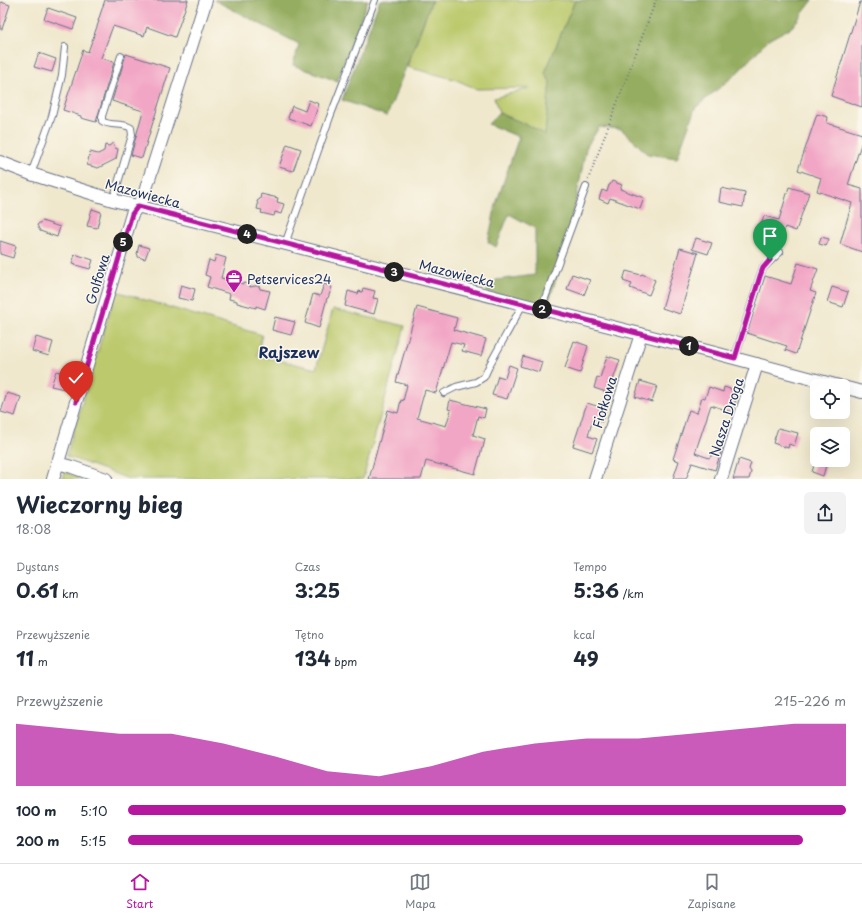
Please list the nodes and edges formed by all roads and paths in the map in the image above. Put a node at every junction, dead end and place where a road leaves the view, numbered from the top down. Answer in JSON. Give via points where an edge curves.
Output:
{"nodes":[{"id":1,"x":206,"y":0,"type":"edge"},
{"id":2,"x":375,"y":0,"type":"edge"},
{"id":3,"x":656,"y":0,"type":"edge"},
{"id":4,"x":65,"y":47,"type":"dead end"},
{"id":5,"x":121,"y":56,"type":"dead end"},
{"id":6,"x":1,"y":165,"type":"edge"},
{"id":7,"x":31,"y":174,"type":"junction"},
{"id":8,"x":586,"y":187,"type":"joint"},
{"id":9,"x":113,"y":200,"type":"junction"},
{"id":10,"x":138,"y":206,"type":"junction"},
{"id":11,"x":285,"y":244,"type":"junction"},
{"id":12,"x":780,"y":252,"type":"dead end"},
{"id":13,"x":523,"y":304,"type":"junction"},
{"id":14,"x":541,"y":309,"type":"junction"},
{"id":15,"x":641,"y":334,"type":"junction"},
{"id":16,"x":735,"y":358,"type":"junction"},
{"id":17,"x":757,"y":364,"type":"junction"},
{"id":18,"x":813,"y":379,"type":"edge"},
{"id":19,"x":850,"y":389,"type":"edge"},
{"id":20,"x":862,"y":392,"type":"edge"},
{"id":21,"x":444,"y":393,"type":"dead end"},
{"id":22,"x":57,"y":463,"type":"junction"},
{"id":23,"x":53,"y":479,"type":"edge"},
{"id":24,"x":106,"y":479,"type":"edge"},
{"id":25,"x":595,"y":479,"type":"edge"},
{"id":26,"x":721,"y":479,"type":"edge"}],
"edges":[{"from":1,"to":10,"type":"street","name":"Golfowa","via":[[144,198]]},
{"from":2,"to":11,"type":"lane"},
{"from":3,"to":8,"type":"path"},
{"from":4,"to":7,"type":"lane","via":[[62,75],[52,116]]},
{"from":5,"to":9,"type":"lane","via":[[102,116],[105,123],[127,125],[131,128],[132,135]]},
{"from":6,"to":7,"type":"street","name":"Mazowiecka"},
{"from":7,"to":9,"type":"street","name":"Mazowiecka"},
{"from":8,"to":14,"type":"lane"},
{"from":9,"to":10,"type":"street","name":"Mazowiecka"},
{"from":10,"to":11,"type":"street","name":"Mazowiecka"},
{"from":10,"to":22,"type":"street","name":"Golfowa","via":[[132,214]]},
{"from":11,"to":13,"type":"street","name":"Mazowiecka"},
{"from":12,"to":16,"type":"lane","via":[[763,268]]},
{"from":13,"to":14,"type":"street","name":"Mazowiecka"},
{"from":13,"to":21,"type":"lane","via":[[484,377]]},
{"from":14,"to":15,"type":"street","name":"Mazowiecka"},
{"from":15,"to":16,"type":"street","name":"Mazowiecka"},
{"from":15,"to":25,"type":"street","name":"Fiołkowa"},
{"from":16,"to":17,"type":"street","name":"Mazowiecka"},
{"from":17,"to":18,"type":"street","name":"Mazowiecka"},
{"from":17,"to":26,"type":"street","name":"Nasza Droga"},
{"from":19,"to":20,"type":"street"},
{"from":22,"to":23,"type":"street","name":"Golfowa"},
{"from":22,"to":24,"type":"street"}]}
